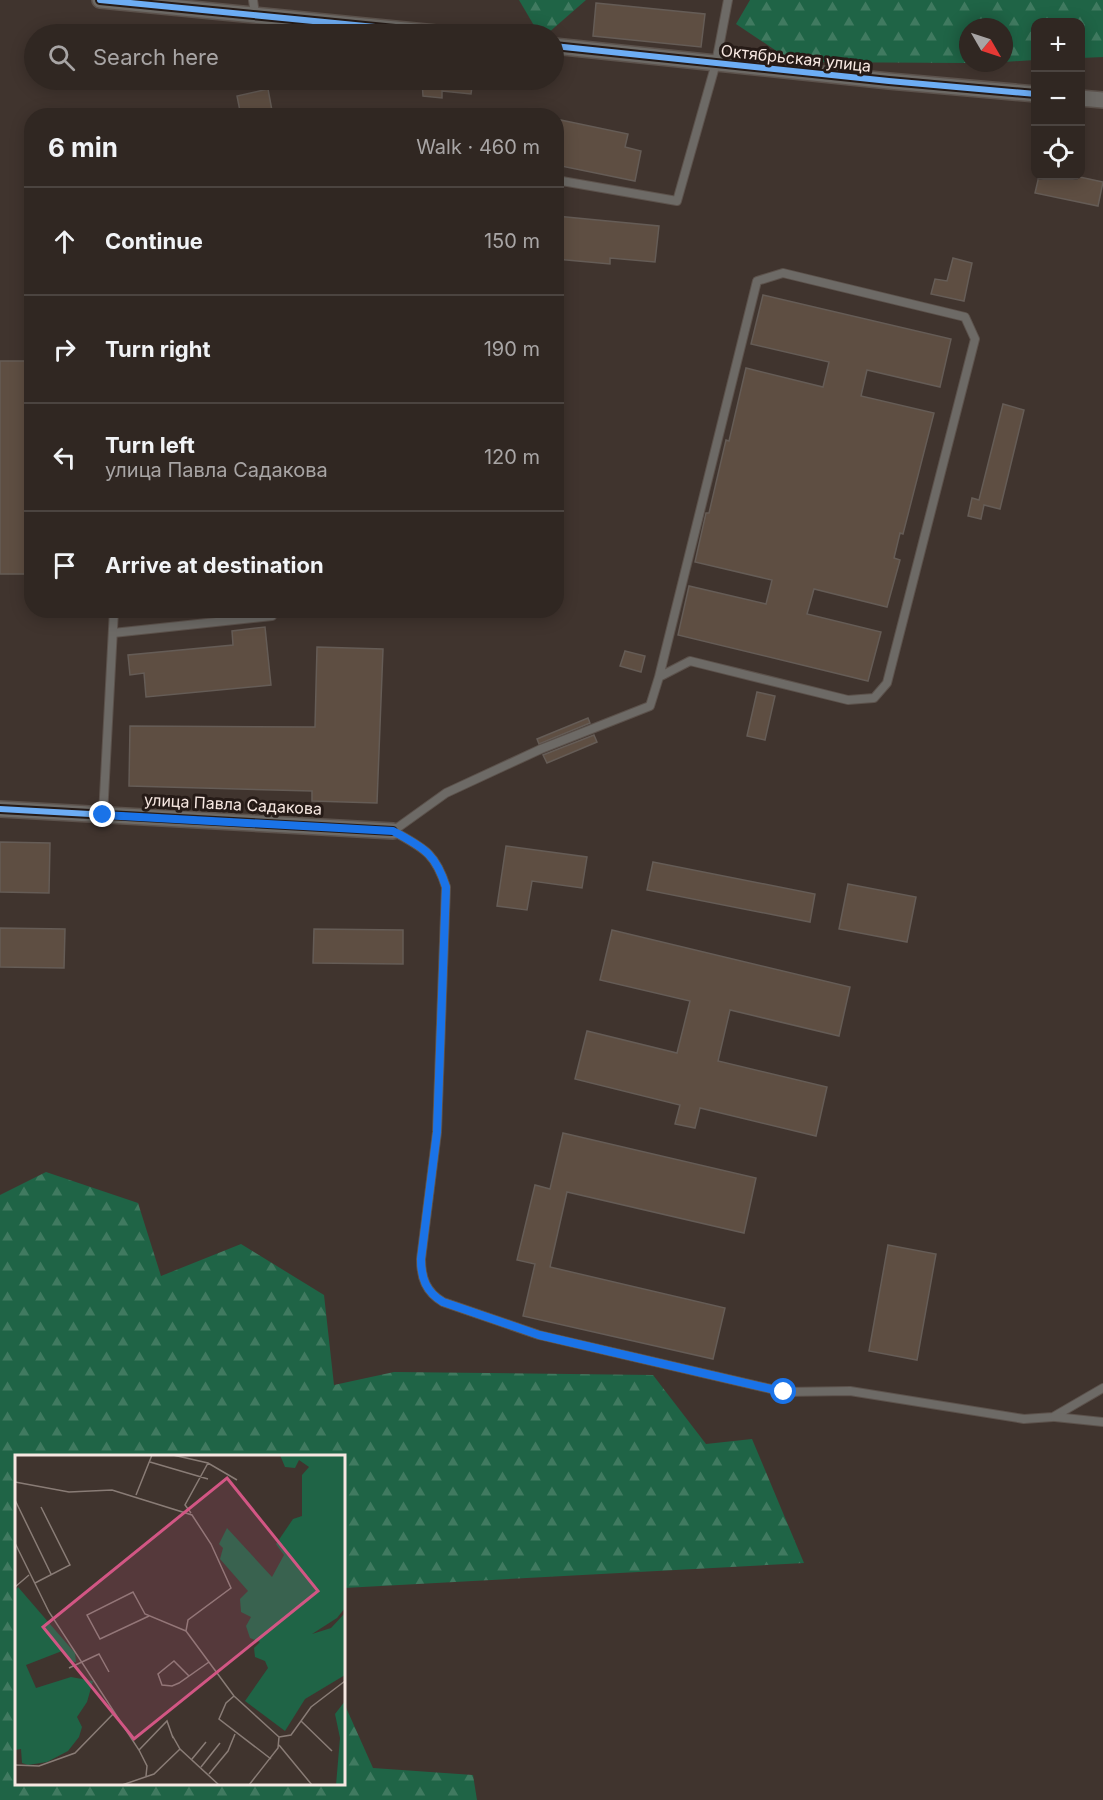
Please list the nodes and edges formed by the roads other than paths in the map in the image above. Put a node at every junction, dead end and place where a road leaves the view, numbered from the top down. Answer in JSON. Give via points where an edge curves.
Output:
{"nodes":[{"id":1,"x":100,"y":0,"type":"edge"},
{"id":2,"x":728,"y":0,"type":"edge"},
{"id":3,"x":254,"y":7,"type":"edge"},
{"id":4,"x":376,"y":24,"type":"edge"},
{"id":5,"x":564,"y":47,"type":"edge"},
{"id":6,"x":716,"y":63,"type":"junction"},
{"id":7,"x":1031,"y":94,"type":"edge"},
{"id":8,"x":1085,"y":98,"type":"edge"},
{"id":9,"x":1103,"y":100,"type":"edge"},
{"id":10,"x":564,"y":181,"type":"edge"},
{"id":11,"x":114,"y":618,"type":"edge"},
{"id":12,"x":253,"y":618,"type":"edge"},
{"id":13,"x":113,"y":633,"type":"junction"},
{"id":14,"x":659,"y":677,"type":"junction"},
{"id":15,"x":0,"y":809,"type":"edge"},
{"id":16,"x":103,"y":815,"type":"junction"},
{"id":17,"x":393,"y":831,"type":"junction"},
{"id":18,"x":1103,"y":1388,"type":"edge"},
{"id":19,"x":1053,"y":1417,"type":"junction"},
{"id":20,"x":1103,"y":1422,"type":"edge"}],
"edges":[{"from":1,"to":3,"type":"street"},
{"from":2,"to":6,"type":"lane"},
{"from":3,"to":4,"type":"street"},
{"from":5,"to":6,"type":"street","name":"Октябрьская улица"},
{"from":6,"to":7,"type":"street","name":"Октябрьская улица"},
{"from":6,"to":10,"type":"lane","via":[[677,201]]},
{"from":8,"to":9,"type":"street"},
{"from":11,"to":13,"type":"lane"},
{"from":12,"to":13,"type":"lane"},
{"from":13,"to":16,"type":"lane"},
{"from":14,"to":14,"type":"lane","via":[[690,661],[848,700],[874,698],[881,690],[887,682],[975,339],[965,317],[783,273],[758,281]]},
{"from":14,"to":17,"type":"lane","via":[[650,706],[541,748],[446,793]]},
{"from":15,"to":16,"type":"street","name":"улица Павла Садакова"},
{"from":16,"to":17,"type":"street","name":"улица Павла Садакова"},
{"from":17,"to":19,"type":"lane","via":[[425,849],[440,866],[446,887],[437,1132],[421,1259],[421,1275],[434,1297],[539,1335],[784,1392],[850,1391],[1024,1419]]},
{"from":18,"to":19,"type":"lane"},
{"from":19,"to":20,"type":"lane"}]}
